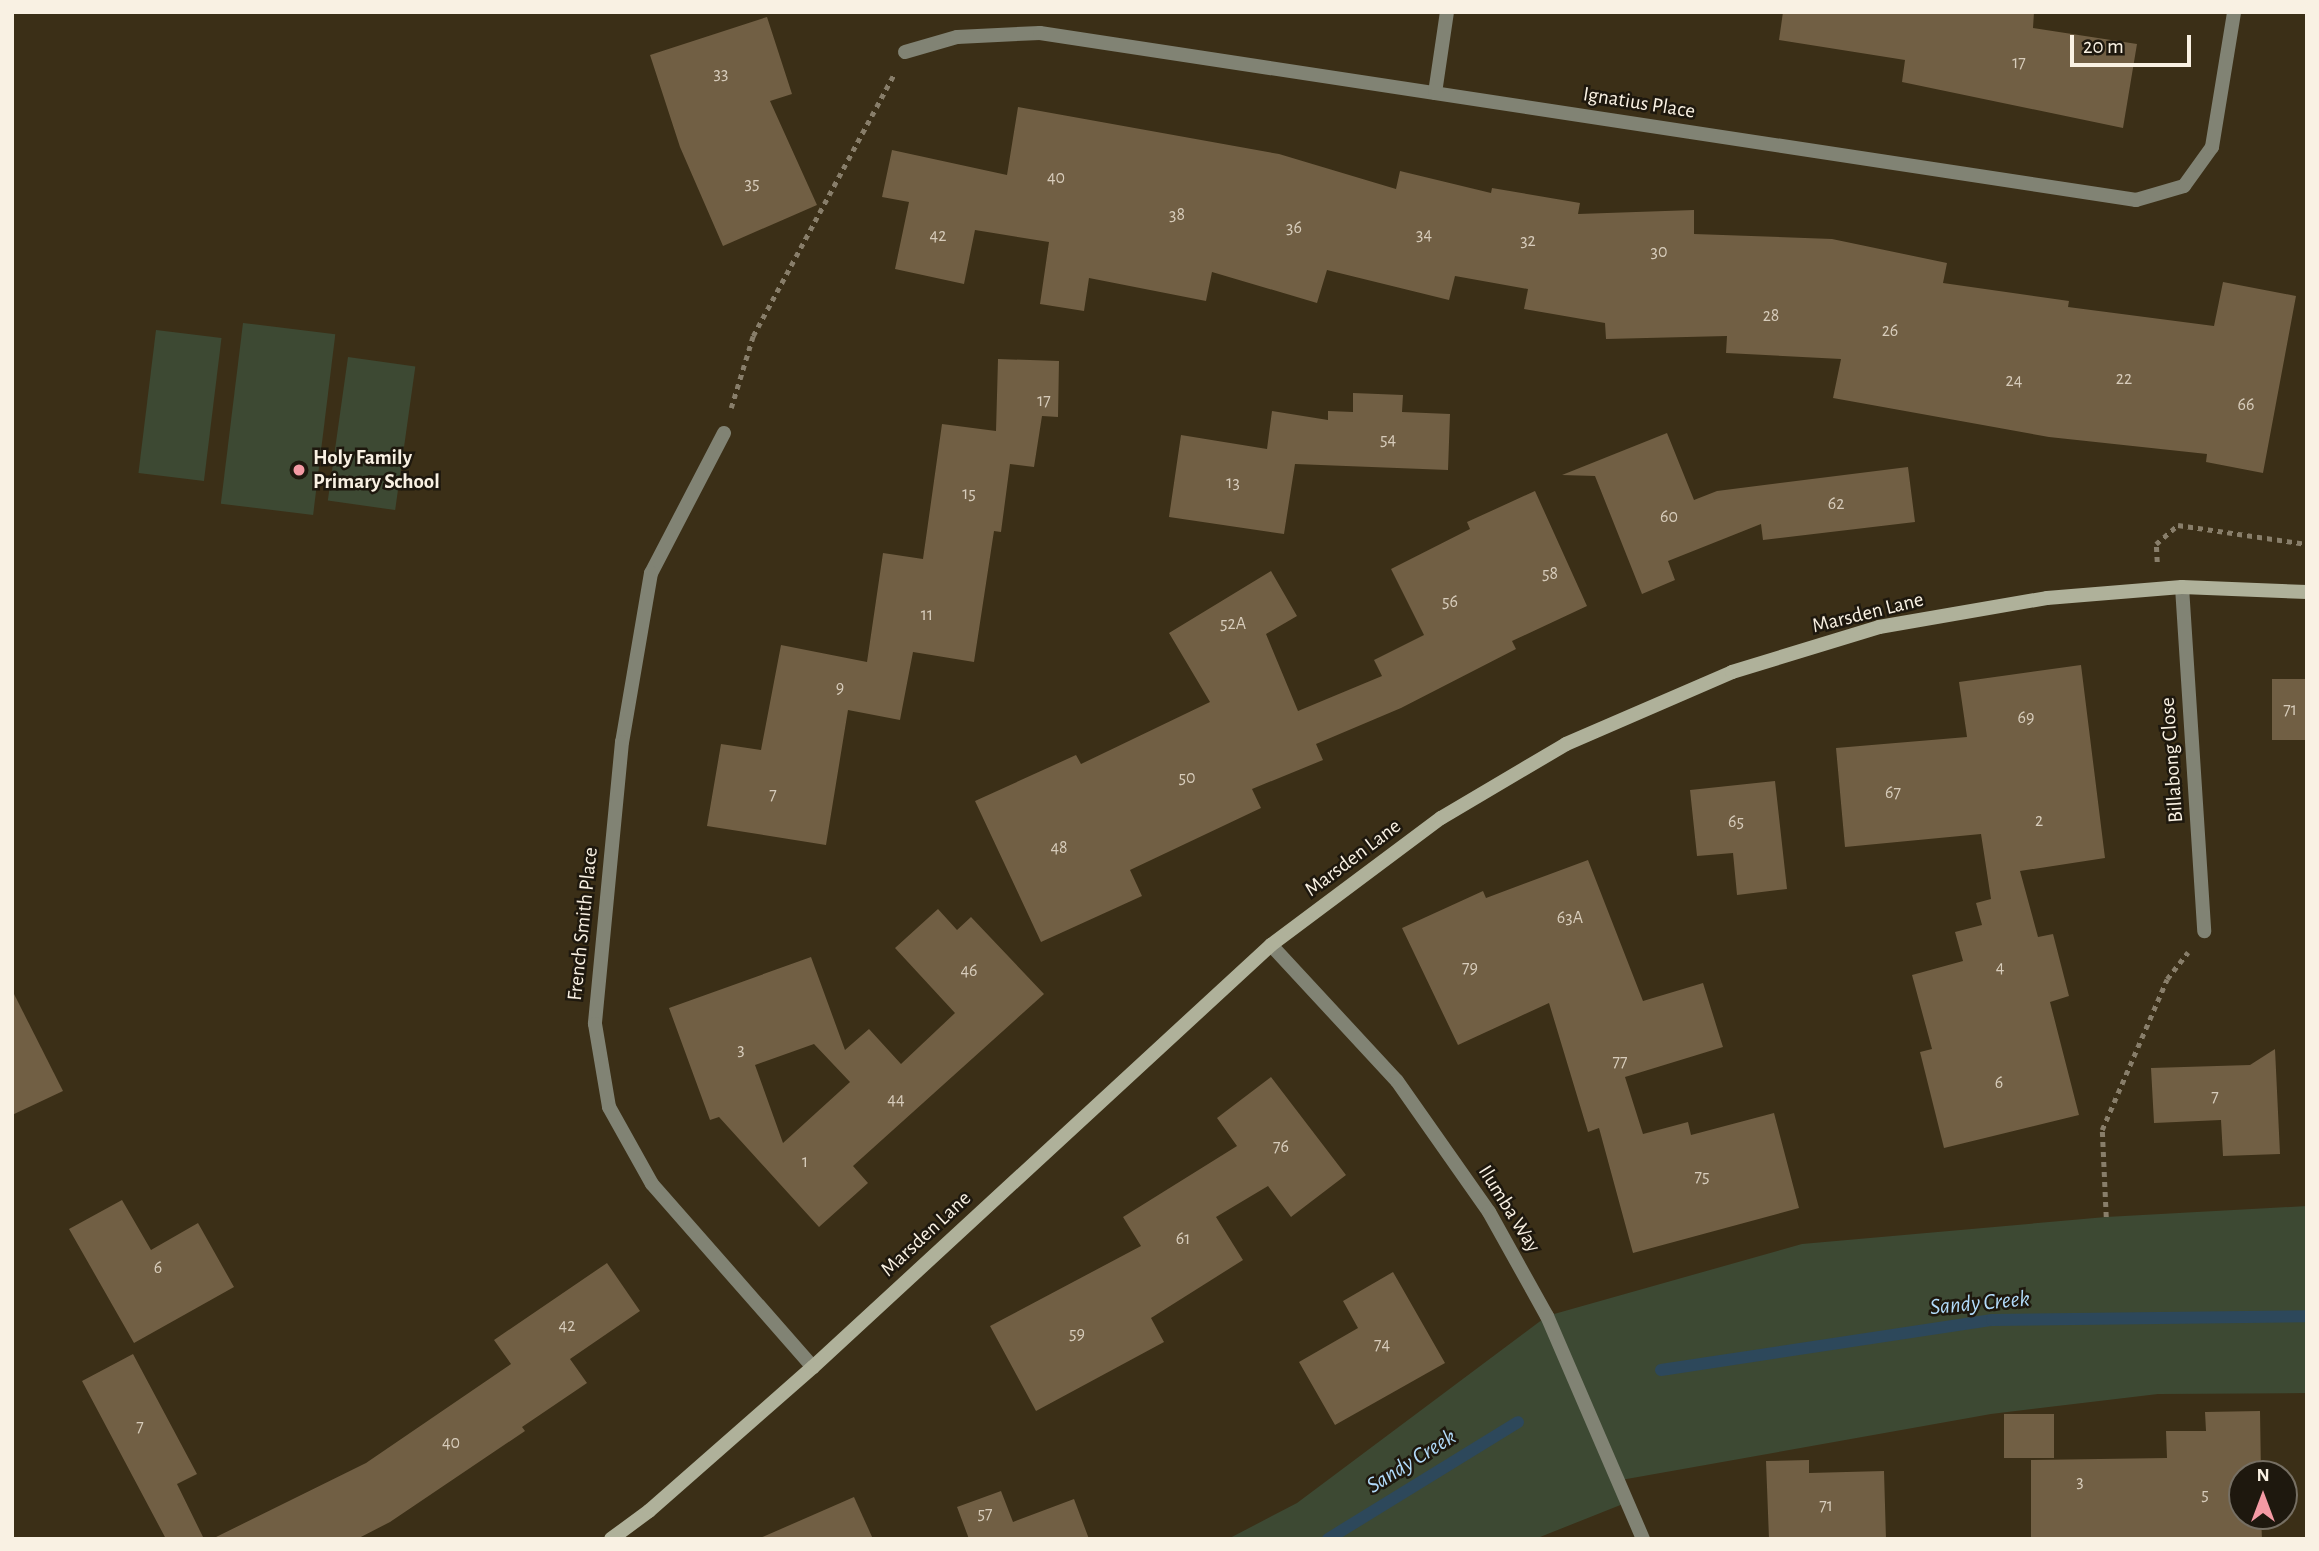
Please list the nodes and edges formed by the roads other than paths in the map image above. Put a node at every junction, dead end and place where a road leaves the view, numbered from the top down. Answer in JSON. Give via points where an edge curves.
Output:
{"nodes":[{"id":1,"x":1447,"y":12,"type":"edge"},
{"id":2,"x":2234,"y":12,"type":"edge"},
{"id":3,"x":905,"y":52,"type":"road end"},
{"id":4,"x":1435,"y":93,"type":"junction"},
{"id":5,"x":724,"y":433,"type":"road end"},
{"id":6,"x":2182,"y":587,"type":"junction"},
{"id":7,"x":2307,"y":592,"type":"edge"},
{"id":8,"x":2204,"y":931,"type":"road end"},
{"id":9,"x":1271,"y":945,"type":"junction"},
{"id":10,"x":813,"y":1367,"type":"junction"},
{"id":11,"x":611,"y":1539,"type":"edge"},
{"id":12,"x":1643,"y":1539,"type":"edge"}],
"edges":[{"from":1,"to":4,"type":"street"},
{"from":2,"to":4,"type":"street","name":"Ignatius Place","via":[[2212,147],[2184,186],[2136,200]]},
{"from":3,"to":4,"type":"street","name":"Ignatius Place","via":[[957,37],[1040,33]]},
{"from":5,"to":10,"type":"street","name":"French Smith Place","via":[[651,573],[622,742],[595,1024],[609,1107],[652,1184]]},
{"from":6,"to":7,"type":"main road","name":"Marsden Lane"},
{"from":6,"to":8,"type":"street","name":"Billabong Close"},
{"from":6,"to":9,"type":"main road","name":"Marsden Lane","via":[[2047,598],[1879,627],[1732,672],[1566,744],[1441,818]]},
{"from":9,"to":10,"type":"main road","name":"Marsden Lane"},
{"from":9,"to":12,"type":"street","name":"Ilumba Way","via":[[1397,1081],[1489,1212],[1547,1316]]},
{"from":10,"to":11,"type":"main road","name":"Marsden Lane"}]}
